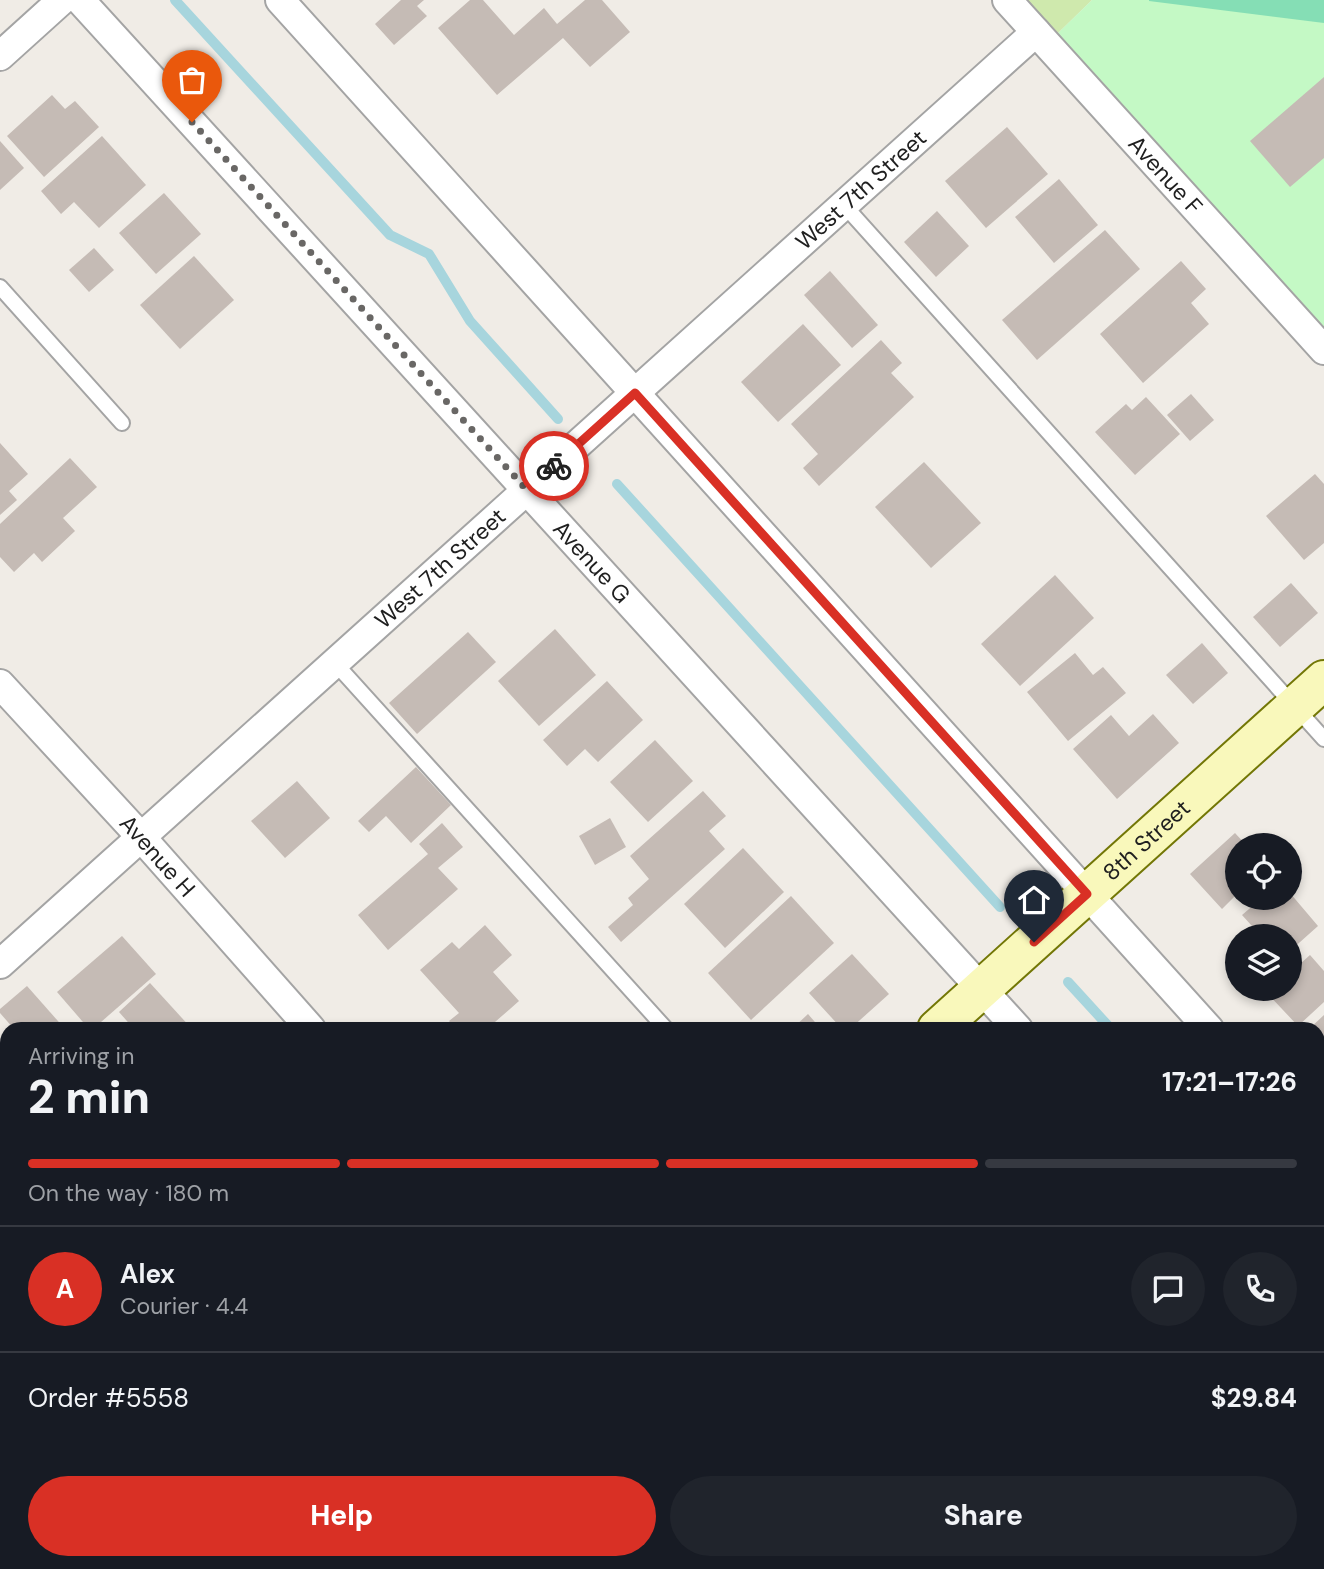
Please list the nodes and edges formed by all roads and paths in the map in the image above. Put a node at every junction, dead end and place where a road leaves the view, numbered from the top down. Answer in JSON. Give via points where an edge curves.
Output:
{"nodes":[{"id":1,"x":62,"y":0,"type":"edge"},
{"id":2,"x":80,"y":0,"type":"edge"},
{"id":3,"x":280,"y":0,"type":"edge"},
{"id":4,"x":1007,"y":0,"type":"edge"},
{"id":5,"x":1036,"y":32,"type":"junction"},
{"id":6,"x":0,"y":56,"type":"edge"},
{"id":7,"x":844,"y":205,"type":"junction"},
{"id":8,"x":0,"y":287,"type":"edge"},
{"id":9,"x":1324,"y":350,"type":"edge"},
{"id":10,"x":635,"y":393,"type":"junction"},
{"id":11,"x":122,"y":423,"type":"dead end"},
{"id":12,"x":527,"y":490,"type":"junction"},
{"id":13,"x":335,"y":663,"type":"junction"},
{"id":14,"x":1324,"y":680,"type":"edge"},
{"id":15,"x":0,"y":684,"type":"edge"},
{"id":16,"x":1295,"y":706,"type":"junction"},
{"id":17,"x":1324,"y":739,"type":"edge"},
{"id":18,"x":141,"y":837,"type":"junction"},
{"id":19,"x":1087,"y":894,"type":"junction"},
{"id":20,"x":0,"y":964,"type":"edge"},
{"id":21,"x":981,"y":989,"type":"junction"},
{"id":22,"x":305,"y":1022,"type":"edge"},
{"id":23,"x":660,"y":1022,"type":"edge"},
{"id":24,"x":945,"y":1022,"type":"edge"},
{"id":25,"x":1011,"y":1022,"type":"edge"},
{"id":26,"x":1203,"y":1022,"type":"edge"}],
"edges":[{"from":1,"to":6,"type":"street"},
{"from":2,"to":12,"type":"street","name":"Avenue G"},
{"from":3,"to":10,"type":"street"},
{"from":4,"to":5,"type":"street","name":"Avenue F"},
{"from":5,"to":7,"type":"street","name":"West 7th Street"},
{"from":5,"to":9,"type":"street","name":"Avenue F"},
{"from":7,"to":10,"type":"street","name":"West 7th Street"},
{"from":7,"to":16,"type":"lane"},
{"from":8,"to":11,"type":"lane"},
{"from":10,"to":12,"type":"street","name":"West 7th Street"},
{"from":10,"to":19,"type":"street"},
{"from":12,"to":13,"type":"street","name":"West 7th Street"},
{"from":12,"to":21,"type":"street","name":"Avenue G"},
{"from":13,"to":18,"type":"street","name":"West 7th Street"},
{"from":13,"to":23,"type":"lane"},
{"from":14,"to":16,"type":"street","name":"8th Street"},
{"from":15,"to":18,"type":"street","name":"Avenue H"},
{"from":16,"to":17,"type":"lane"},
{"from":16,"to":19,"type":"street","name":"8th Street"},
{"from":18,"to":20,"type":"street","name":"West 7th Street"},
{"from":18,"to":22,"type":"street","name":"Avenue H"},
{"from":19,"to":21,"type":"street","name":"8th Street"},
{"from":19,"to":26,"type":"street"},
{"from":21,"to":24,"type":"street","name":"8th Street"},
{"from":21,"to":25,"type":"street","name":"Avenue G"}]}
